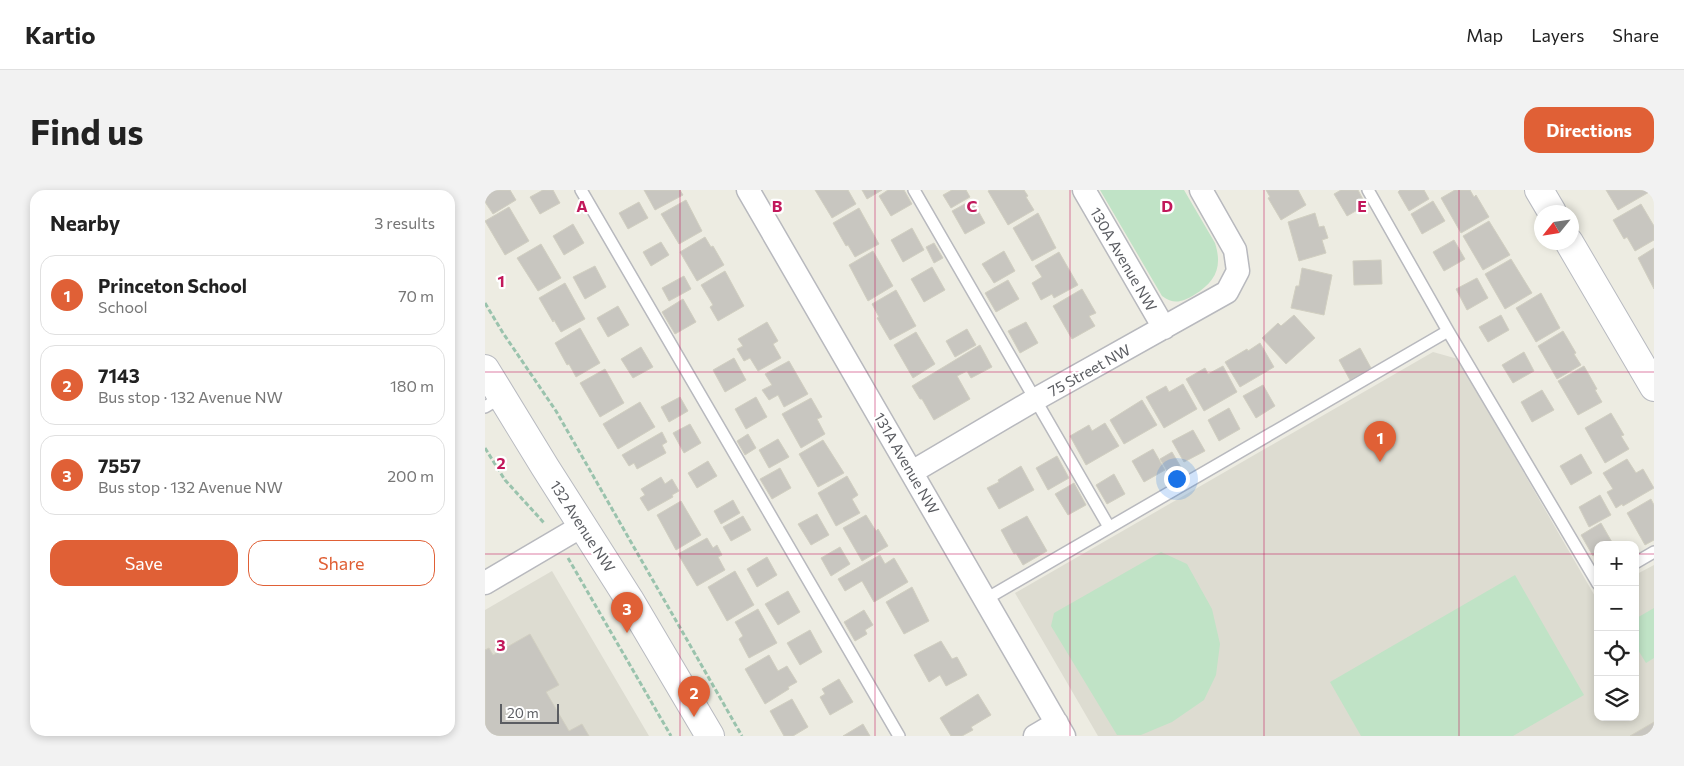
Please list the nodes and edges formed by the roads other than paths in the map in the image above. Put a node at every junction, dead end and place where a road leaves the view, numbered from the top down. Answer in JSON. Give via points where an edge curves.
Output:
{"nodes":[{"id":1,"x":581,"y":190,"type":"edge"},
{"id":2,"x":749,"y":190,"type":"edge"},
{"id":3,"x":914,"y":190,"type":"edge"},
{"id":4,"x":1085,"y":190,"type":"edge"},
{"id":5,"x":1201,"y":190,"type":"edge"},
{"id":6,"x":1368,"y":190,"type":"edge"},
{"id":7,"x":1539,"y":190,"type":"edge"},
{"id":8,"x":1548,"y":205,"type":"edge"},
{"id":9,"x":1574,"y":250,"type":"edge"},
{"id":10,"x":1164,"y":328,"type":"junction"},
{"id":11,"x":1448,"y":331,"type":"junction"},
{"id":12,"x":485,"y":369,"type":"edge"},
{"id":13,"x":1654,"y":387,"type":"edge"},
{"id":14,"x":1036,"y":399,"type":"junction"},
{"id":15,"x":493,"y":402,"type":"edge"},
{"id":16,"x":912,"y":472,"type":"junction"},
{"id":17,"x":582,"y":526,"type":"junction"},
{"id":18,"x":1109,"y":527,"type":"junction"},
{"id":19,"x":1654,"y":552,"type":"edge"},
{"id":20,"x":1639,"y":561,"type":"edge"},
{"id":21,"x":1594,"y":577,"type":"edge"},
{"id":22,"x":485,"y":582,"type":"edge"},
{"id":23,"x":986,"y":598,"type":"junction"},
{"id":24,"x":1061,"y":730,"type":"edge"},
{"id":25,"x":710,"y":736,"type":"edge"},
{"id":26,"x":899,"y":736,"type":"edge"},
{"id":27,"x":1035,"y":736,"type":"edge"}],
"edges":[{"from":1,"to":26,"type":"lane"},
{"from":2,"to":16,"type":"street","name":"131A Avenue NW"},
{"from":3,"to":14,"type":"lane"},
{"from":4,"to":10,"type":"street","name":"130A Avenue NW"},
{"from":5,"to":10,"type":"street","name":"75 Street NW","via":[[1235,250],[1238,271],[1227,292]]},
{"from":6,"to":11,"type":"lane"},
{"from":7,"to":8,"type":"street"},
{"from":9,"to":13,"type":"street"},
{"from":10,"to":14,"type":"street","name":"75 Street NW"},
{"from":11,"to":18,"type":"lane"},
{"from":11,"to":21,"type":"lane"},
{"from":12,"to":15,"type":"street","name":"132 Avenue NW"},
{"from":14,"to":16,"type":"street","name":"75 Street NW"},
{"from":14,"to":18,"type":"lane"},
{"from":15,"to":17,"type":"street","name":"132 Avenue NW"},
{"from":16,"to":23,"type":"street","name":"131A Avenue NW"},
{"from":17,"to":22,"type":"street"},
{"from":17,"to":25,"type":"street","name":"132 Avenue NW"},
{"from":18,"to":23,"type":"lane"},
{"from":19,"to":20,"type":"lane"},
{"from":23,"to":24,"type":"street","name":"131A Avenue NW"},
{"from":24,"to":27,"type":"street"}]}
